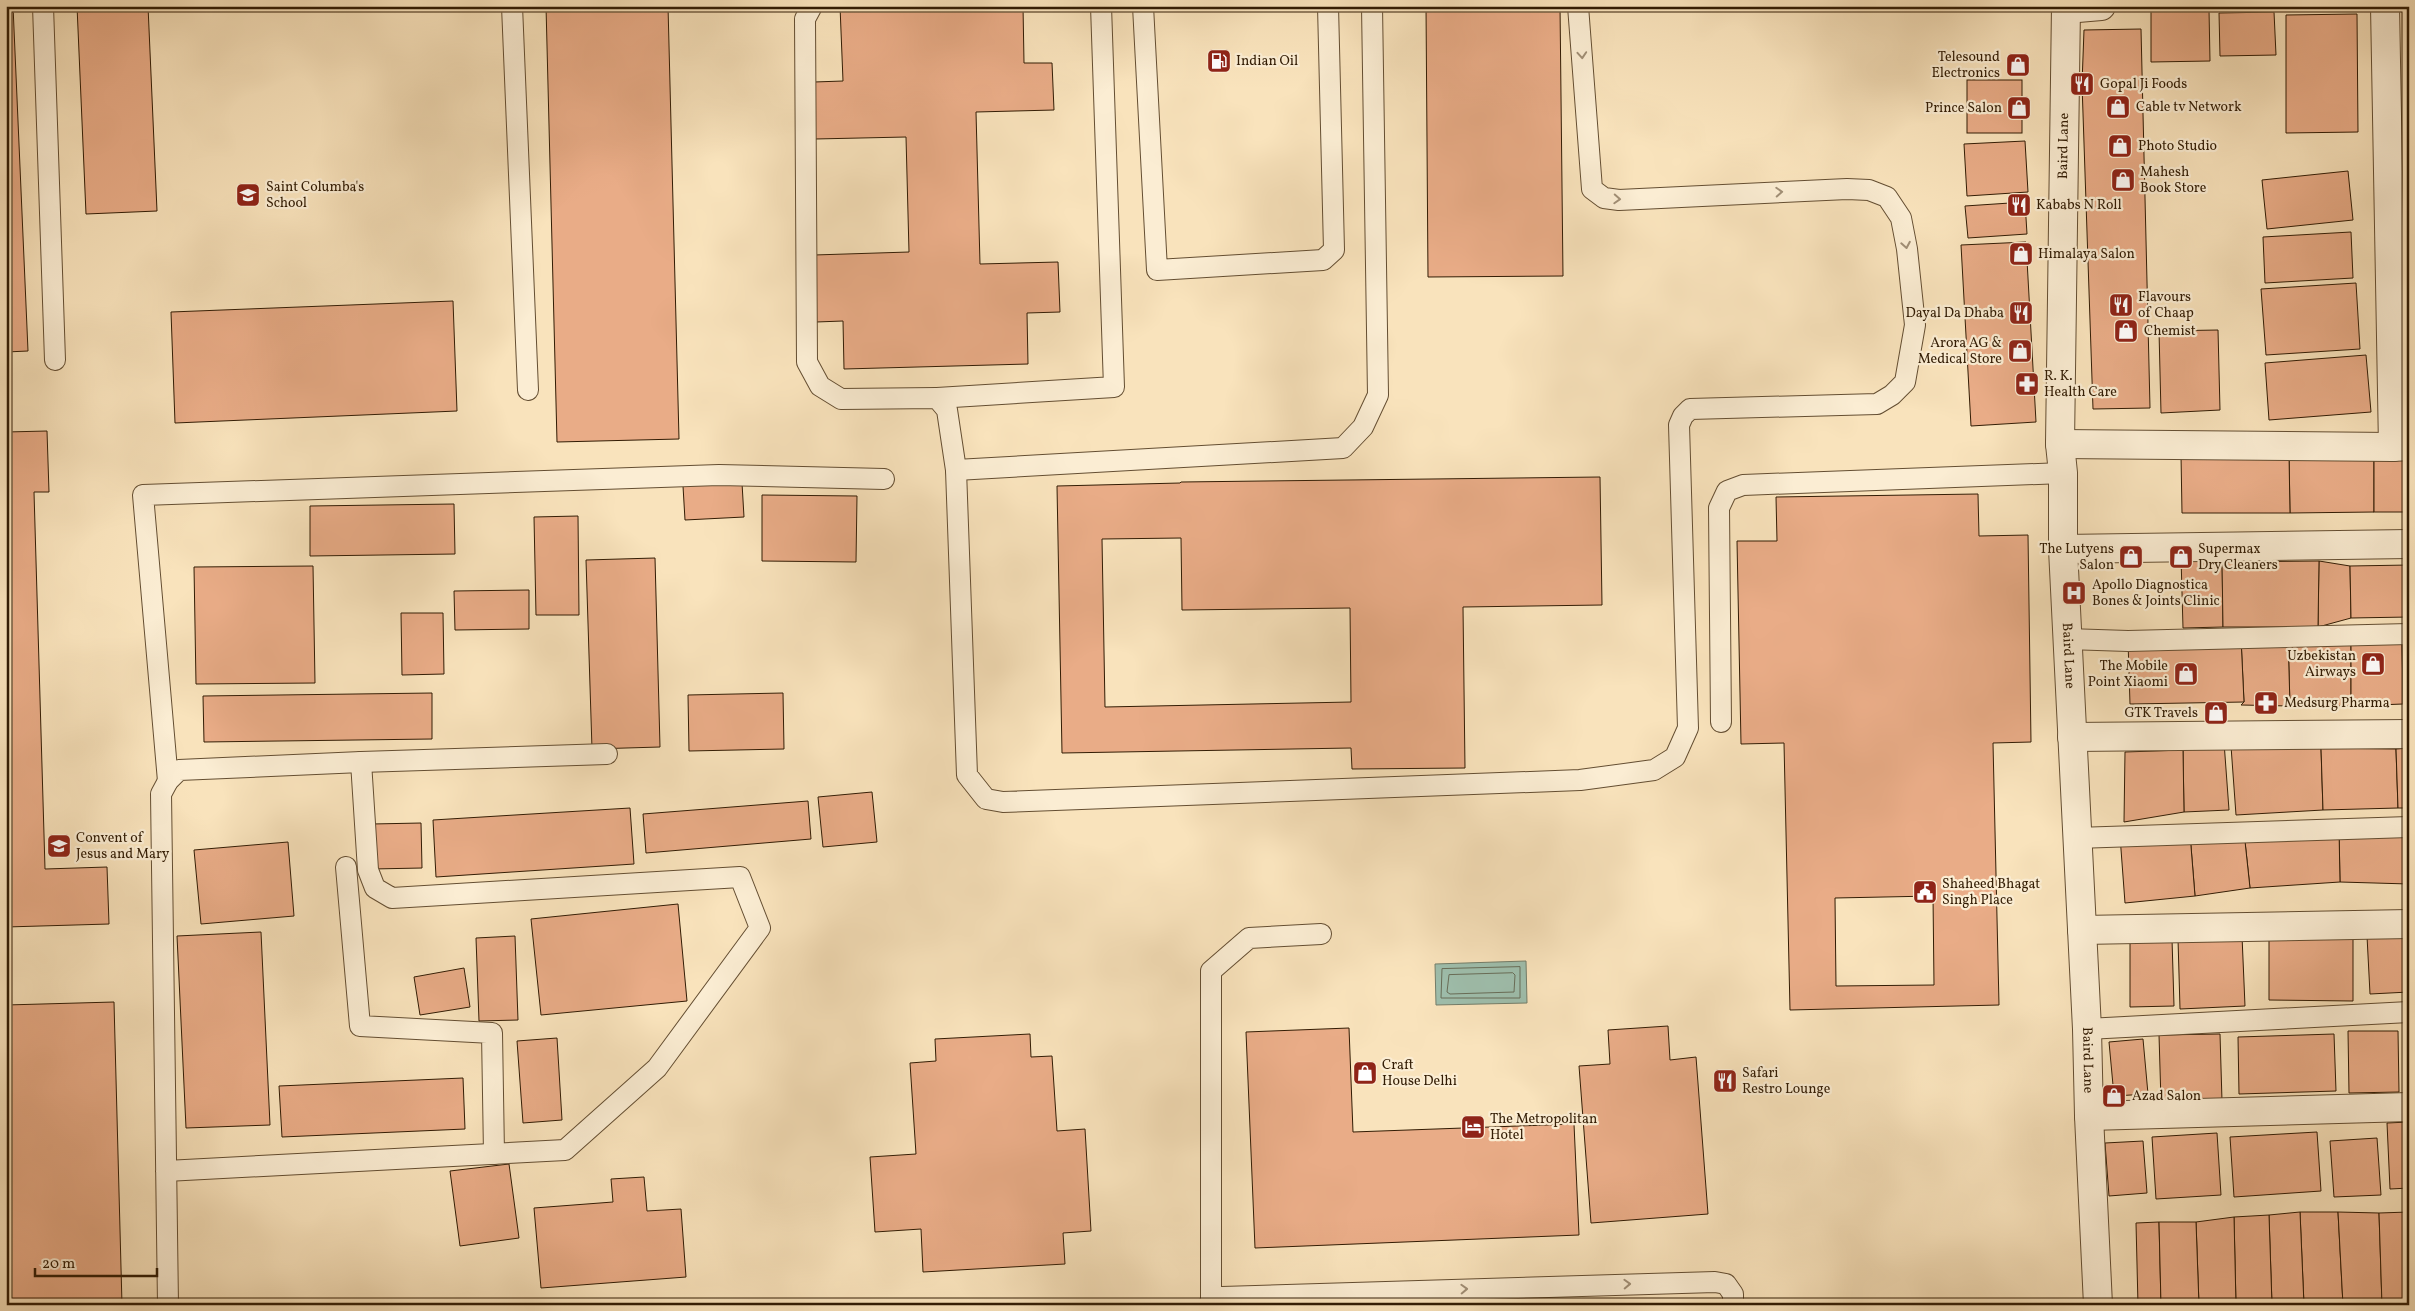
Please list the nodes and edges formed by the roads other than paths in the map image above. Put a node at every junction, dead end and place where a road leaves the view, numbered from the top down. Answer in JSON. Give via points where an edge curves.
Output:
{"nodes":[{"id":1,"x":44,"y":6,"type":"edge"},
{"id":2,"x":512,"y":6,"type":"edge"},
{"id":3,"x":812,"y":6,"type":"edge"},
{"id":4,"x":1101,"y":6,"type":"edge"},
{"id":5,"x":1143,"y":6,"type":"edge"},
{"id":6,"x":1328,"y":6,"type":"edge"},
{"id":7,"x":1372,"y":6,"type":"edge"},
{"id":8,"x":1578,"y":6,"type":"edge"},
{"id":9,"x":2101,"y":6,"type":"edge"},
{"id":10,"x":2385,"y":6,"type":"edge"},
{"id":11,"x":2066,"y":8,"type":"edge"},
{"id":12,"x":55,"y":360,"type":"dead end"},
{"id":13,"x":528,"y":390,"type":"dead end"},
{"id":14,"x":937,"y":398,"type":"junction"},
{"id":15,"x":2060,"y":444,"type":"junction"},
{"id":16,"x":2401,"y":447,"type":"edge"},
{"id":17,"x":956,"y":470,"type":"junction"},
{"id":18,"x":2064,"y":473,"type":"junction"},
{"id":19,"x":884,"y":479,"type":"dead end"},
{"id":20,"x":2409,"y":544,"type":"edge"},
{"id":21,"x":2063,"y":549,"type":"junction"},
{"id":22,"x":2409,"y":634,"type":"edge"},
{"id":23,"x":2067,"y":639,"type":"junction"},
{"id":24,"x":1721,"y":722,"type":"dead end"},
{"id":25,"x":2409,"y":734,"type":"edge"},
{"id":26,"x":2072,"y":737,"type":"junction"},
{"id":27,"x":608,"y":754,"type":"dead end"},
{"id":28,"x":361,"y":762,"type":"junction"},
{"id":29,"x":168,"y":781,"type":"junction"},
{"id":30,"x":2409,"y":827,"type":"edge"},
{"id":31,"x":2076,"y":838,"type":"junction"},
{"id":32,"x":346,"y":867,"type":"dead end"},
{"id":33,"x":2409,"y":924,"type":"edge"},
{"id":34,"x":2082,"y":930,"type":"junction"},
{"id":35,"x":1321,"y":934,"type":"dead end"},
{"id":36,"x":2409,"y":1012,"type":"edge"},
{"id":37,"x":2087,"y":1029,"type":"junction"},
{"id":38,"x":2409,"y":1107,"type":"edge"},
{"id":39,"x":2088,"y":1116,"type":"junction"},
{"id":40,"x":494,"y":1154,"type":"junction"},
{"id":41,"x":166,"y":1171,"type":"junction"},
{"id":42,"x":1210,"y":1302,"type":"edge"},
{"id":43,"x":168,"y":1305,"type":"edge"},
{"id":44,"x":1733,"y":1305,"type":"edge"},
{"id":45,"x":2098,"y":1305,"type":"edge"}],
"edges":[{"from":1,"to":12,"type":"lane"},
{"from":2,"to":13,"type":"lane"},
{"from":3,"to":14,"type":"lane","via":[[805,19],[808,362],[820,386],[840,399]]},
{"from":4,"to":14,"type":"lane","via":[[1114,387]]},
{"from":5,"to":6,"type":"lane","via":[[1157,270],[1323,260],[1334,250]]},
{"from":7,"to":17,"type":"lane","via":[[1378,396],[1363,427],[1343,448]]},
{"from":8,"to":17,"type":"lane","one_way":true,"via":[[1592,189],[1604,198],[1869,190],[1887,197],[1901,218],[1907,249],[1915,325],[1906,382],[1892,395],[1878,404],[1690,409],[1683,416],[1679,426],[1688,728],[1675,757],[1654,770],[1580,780],[1003,802],[986,799],[967,775]]},
{"from":9,"to":11,"type":"street"},
{"from":10,"to":16,"type":"street"},
{"from":11,"to":15,"type":"street","name":"Baird Lane"},
{"from":14,"to":17,"type":"lane","via":[[947,410]]},
{"from":15,"to":16,"type":"street"},
{"from":15,"to":18,"type":"street","name":"Baird Lane"},
{"from":18,"to":21,"type":"street","name":"Baird Lane"},
{"from":18,"to":24,"type":"lane","via":[[1743,485],[1727,491],[1719,508]]},
{"from":19,"to":29,"type":"lane","via":[[719,475],[143,495]]},
{"from":20,"to":21,"type":"street"},
{"from":21,"to":23,"type":"street","name":"Baird Lane"},
{"from":22,"to":23,"type":"lane","via":[[2128,641]]},
{"from":23,"to":26,"type":"street","name":"Baird Lane"},
{"from":25,"to":26,"type":"street"},
{"from":26,"to":31,"type":"street","name":"Baird Lane"},
{"from":27,"to":28,"type":"lane"},
{"from":28,"to":29,"type":"lane","via":[[179,770]]},
{"from":28,"to":40,"type":"lane","via":[[368,870],[375,888],[392,898],[740,877],[760,928],[657,1068],[565,1150]]},
{"from":29,"to":41,"type":"lane","via":[[161,794]]},
{"from":30,"to":31,"type":"lane"},
{"from":31,"to":34,"type":"street","name":"Baird Lane"},
{"from":32,"to":40,"type":"lane","via":[[360,1026],[492,1033]]},
{"from":33,"to":34,"type":"street"},
{"from":34,"to":37,"type":"street","name":"Baird Lane"},
{"from":35,"to":42,"type":"lane","via":[[1249,938],[1211,971]]},
{"from":36,"to":37,"type":"lane"},
{"from":37,"to":39,"type":"street","name":"Baird Lane"},
{"from":38,"to":39,"type":"street"},
{"from":39,"to":45,"type":"street","name":"Baird Lane"},
{"from":40,"to":41,"type":"lane"},
{"from":41,"to":43,"type":"lane"},
{"from":42,"to":44,"type":"lane","one_way":true,"via":[[1232,1296],[1714,1282],[1726,1284],[1733,1294]]}]}
